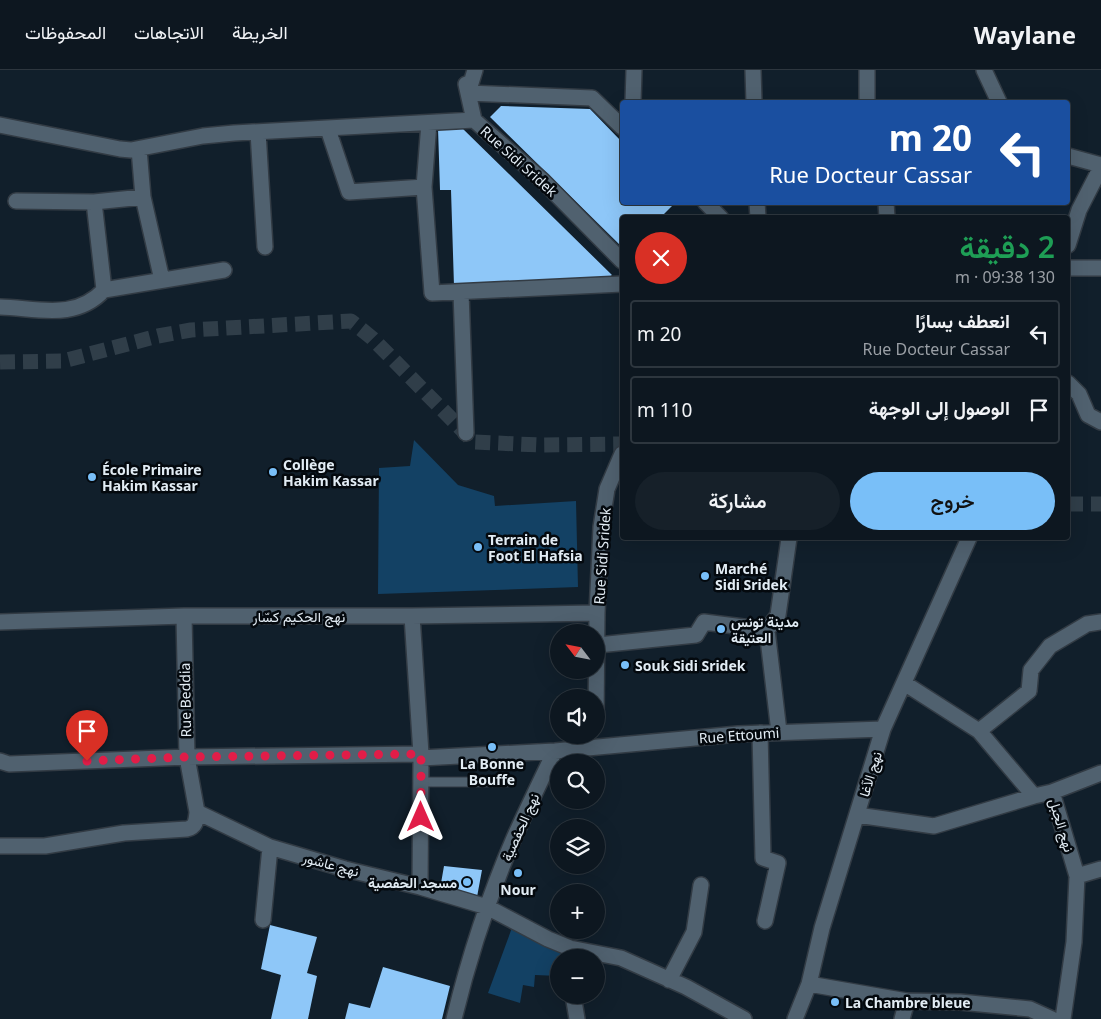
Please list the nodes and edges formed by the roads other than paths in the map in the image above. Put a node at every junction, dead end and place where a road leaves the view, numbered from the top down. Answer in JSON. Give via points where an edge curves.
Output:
{"nodes":[{"id":1,"x":464,"y":70,"type":"edge"},
{"id":2,"x":475,"y":70,"type":"edge"},
{"id":3,"x":634,"y":70,"type":"edge"},
{"id":4,"x":753,"y":70,"type":"edge"},
{"id":5,"x":867,"y":70,"type":"edge"},
{"id":6,"x":984,"y":70,"type":"edge"},
{"id":7,"x":468,"y":93,"type":"junction"},
{"id":8,"x":633,"y":100,"type":"edge"},
{"id":9,"x":754,"y":100,"type":"edge"},
{"id":10,"x":866,"y":100,"type":"edge"},
{"id":11,"x":998,"y":100,"type":"edge"},
{"id":12,"x":474,"y":120,"type":"junction"},
{"id":13,"x":429,"y":122,"type":"junction"},
{"id":14,"x":0,"y":125,"type":"edge"},
{"id":15,"x":620,"y":125,"type":"edge"},
{"id":16,"x":328,"y":129,"type":"junction"},
{"id":17,"x":258,"y":132,"type":"junction"},
{"id":18,"x":139,"y":149,"type":"junction"},
{"id":19,"x":1070,"y":157,"type":"edge"},
{"id":20,"x":1101,"y":166,"type":"edge"},
{"id":21,"x":424,"y":187,"type":"junction"},
{"id":22,"x":144,"y":197,"type":"junction"},
{"id":23,"x":16,"y":201,"type":"dead end"},
{"id":24,"x":94,"y":202,"type":"junction"},
{"id":25,"x":708,"y":205,"type":"edge"},
{"id":26,"x":718,"y":215,"type":"edge"},
{"id":27,"x":1070,"y":239,"type":"edge"},
{"id":28,"x":265,"y":246,"type":"dead end"},
{"id":29,"x":620,"y":259,"type":"edge"},
{"id":30,"x":1070,"y":267,"type":"edge"},
{"id":31,"x":1101,"y":268,"type":"edge"},
{"id":32,"x":224,"y":270,"type":"dead end"},
{"id":33,"x":162,"y":280,"type":"junction"},
{"id":34,"x":620,"y":284,"type":"edge"},
{"id":35,"x":104,"y":290,"type":"junction"},
{"id":36,"x":461,"y":292,"type":"junction"},
{"id":37,"x":0,"y":307,"type":"edge"},
{"id":38,"x":1070,"y":385,"type":"edge"},
{"id":39,"x":1101,"y":422,"type":"edge"},
{"id":40,"x":466,"y":433,"type":"dead end"},
{"id":41,"x":620,"y":459,"type":"edge"},
{"id":42,"x":790,"y":540,"type":"edge"},
{"id":43,"x":968,"y":540,"type":"edge"},
{"id":44,"x":597,"y":613,"type":"junction"},
{"id":45,"x":184,"y":616,"type":"junction"},
{"id":46,"x":412,"y":616,"type":"junction"},
{"id":47,"x":0,"y":622,"type":"edge"},
{"id":48,"x":1101,"y":622,"type":"edge"},
{"id":49,"x":597,"y":624,"type":"edge"},
{"id":50,"x":767,"y":630,"type":"junction"},
{"id":51,"x":605,"y":644,"type":"edge"},
{"id":52,"x":904,"y":683,"type":"junction"},
{"id":53,"x":884,"y":729,"type":"junction"},
{"id":54,"x":979,"y":731,"type":"junction"},
{"id":55,"x":778,"y":732,"type":"junction"},
{"id":56,"x":760,"y":733,"type":"junction"},
{"id":57,"x":605,"y":741,"type":"edge"},
{"id":58,"x":584,"y":744,"type":"edge"},
{"id":59,"x":555,"y":751,"type":"junction"},
{"id":60,"x":421,"y":756,"type":"junction"},
{"id":61,"x":186,"y":757,"type":"junction"},
{"id":62,"x":0,"y":761,"type":"edge"},
{"id":63,"x":1101,"y":773,"type":"edge"},
{"id":64,"x":421,"y":782,"type":"junction"},
{"id":65,"x":507,"y":782,"type":"dead end"},
{"id":66,"x":1052,"y":792,"type":"junction"},
{"id":67,"x":1034,"y":796,"type":"junction"},
{"id":68,"x":197,"y":812,"type":"junction"},
{"id":69,"x":857,"y":815,"type":"junction"},
{"id":70,"x":0,"y":846,"type":"edge"},
{"id":71,"x":270,"y":847,"type":"junction"},
{"id":72,"x":1101,"y":869,"type":"edge"},
{"id":73,"x":1077,"y":876,"type":"junction"},
{"id":74,"x":701,"y":885,"type":"dead end"},
{"id":75,"x":420,"y":887,"type":"junction"},
{"id":76,"x":487,"y":908,"type":"junction"},
{"id":77,"x":263,"y":920,"type":"dead end"},
{"id":78,"x":765,"y":921,"type":"dead end"},
{"id":79,"x":564,"y":949,"type":"edge"},
{"id":80,"x":605,"y":956,"type":"edge"},
{"id":81,"x":669,"y":980,"type":"junction"},
{"id":82,"x":809,"y":984,"type":"junction"},
{"id":83,"x":907,"y":1001,"type":"junction"},
{"id":84,"x":574,"y":1004,"type":"edge"},
{"id":85,"x":454,"y":1019,"type":"edge"},
{"id":86,"x":577,"y":1019,"type":"edge"},
{"id":87,"x":744,"y":1019,"type":"edge"},
{"id":88,"x":795,"y":1019,"type":"edge"},
{"id":89,"x":902,"y":1019,"type":"edge"},
{"id":90,"x":1052,"y":1019,"type":"edge"},
{"id":91,"x":1063,"y":1019,"type":"edge"}],
"edges":[{"from":1,"to":7,"type":"street"},
{"from":2,"to":7,"type":"street","name":"Rue Sidi Sridek"},
{"from":3,"to":8,"type":"street"},
{"from":4,"to":9,"type":"street"},
{"from":5,"to":10,"type":"street"},
{"from":6,"to":11,"type":"street"},
{"from":7,"to":12,"type":"street","name":"Rue Sidi Sridek"},
{"from":7,"to":15,"type":"street","via":[[592,98]]},
{"from":12,"to":13,"type":"street"},
{"from":12,"to":29,"type":"street","name":"Rue Sidi Sridek","via":[[543,181]]},
{"from":13,"to":16,"type":"street"},
{"from":13,"to":21,"type":"street"},
{"from":14,"to":18,"type":"street","via":[[120,149]]},
{"from":16,"to":17,"type":"street"},
{"from":16,"to":21,"type":"street","via":[[350,192]]},
{"from":17,"to":18,"type":"street","via":[[204,136]]},
{"from":17,"to":28,"type":"street"},
{"from":18,"to":22,"type":"street"},
{"from":19,"to":20,"type":"street"},
{"from":20,"to":27,"type":"street","via":[[1079,210]]},
{"from":21,"to":36,"type":"street","via":[[432,293]]},
{"from":22,"to":24,"type":"street"},
{"from":22,"to":33,"type":"street"},
{"from":23,"to":24,"type":"street"},
{"from":24,"to":35,"type":"street"},
{"from":25,"to":26,"type":"street"},
{"from":30,"to":31,"type":"street"},
{"from":32,"to":33,"type":"street"},
{"from":33,"to":35,"type":"street"},
{"from":34,"to":36,"type":"street"},
{"from":35,"to":37,"type":"street","via":[[95,300],[72,310]]},
{"from":36,"to":40,"type":"street"},
{"from":38,"to":39,"type":"street","via":[[1079,394],[1088,416]]},
{"from":41,"to":44,"type":"street","name":"Rue Sidi Sridek","via":[[608,489],[603,518]]},
{"from":42,"to":50,"type":"street","via":[[778,615]]},
{"from":43,"to":52,"type":"street","name":"نهج الآغا"},
{"from":44,"to":46,"type":"street","name":"نهج الحكيم كسّار"},
{"from":44,"to":49,"type":"street","name":"Rue Sidi Sridek"},
{"from":45,"to":46,"type":"street","name":"نهج الحكيم كسّار"},
{"from":45,"to":47,"type":"street","name":"نهج الحكيم كسّار"},
{"from":45,"to":61,"type":"street","name":"Rue Beddia"},
{"from":46,"to":60,"type":"street"},
{"from":48,"to":54,"type":"street","via":[[1087,624],[1050,646],[1031,670],[1028,691]]},
{"from":50,"to":51,"type":"street","via":[[704,622],[696,635]]},
{"from":50,"to":55,"type":"street"},
{"from":52,"to":53,"type":"street","name":"نهج الآغا"},
{"from":52,"to":54,"type":"street","name":"نهج الجبل"},
{"from":53,"to":55,"type":"street","name":"Rue Ettoumi"},
{"from":53,"to":69,"type":"street","name":"نهج الآغا"},
{"from":54,"to":67,"type":"street","name":"نهج الجبل"},
{"from":55,"to":56,"type":"street","name":"Rue Ettoumi"},
{"from":56,"to":57,"type":"street","name":"Rue Ettoumi"},
{"from":56,"to":78,"type":"street","via":[[763,858],[778,863]]},
{"from":58,"to":59,"type":"street","name":"Rue Ettoumi"},
{"from":59,"to":60,"type":"street","name":"Rue Ettoumi"},
{"from":59,"to":76,"type":"street","name":"نهج الحفصية","via":[[514,839]]},
{"from":60,"to":61,"type":"street","name":"Rue Ettoumi"},
{"from":60,"to":64,"type":"street"},
{"from":61,"to":62,"type":"street","name":"Rue Ettoumi","via":[[9,764]]},
{"from":61,"to":68,"type":"street","name":"Rue Beddia"},
{"from":63,"to":66,"type":"street"},
{"from":64,"to":65,"type":"lane"},
{"from":64,"to":75,"type":"street"},
{"from":66,"to":67,"type":"street","name":"نهج الجبل"},
{"from":66,"to":73,"type":"street","name":"نهج الجبل"},
{"from":67,"to":69,"type":"street","via":[[934,826]]},
{"from":68,"to":70,"type":"street","via":[[194,825],[186,830],[124,833],[45,846]]},
{"from":68,"to":71,"type":"street","name":"نهج عاشور"},
{"from":69,"to":82,"type":"street","name":"نهج الآغا","via":[[822,928]]},
{"from":71,"to":75,"type":"street","name":"نهج عاشور"},
{"from":71,"to":77,"type":"street"},
{"from":72,"to":73,"type":"street"},
{"from":73,"to":91,"type":"street","name":"نهج الجبل","via":[[1074,942]]},
{"from":74,"to":81,"type":"street","via":[[694,932]]},
{"from":75,"to":76,"type":"street","name":"نهج عاشور"},
{"from":76,"to":79,"type":"street","name":"نهج عاشور"},
{"from":76,"to":85,"type":"street","name":"نهج الحفصية"},
{"from":80,"to":81,"type":"street","name":"نهج عاشور","via":[[621,958]]},
{"from":81,"to":87,"type":"street","name":"نهج عاشور"},
{"from":82,"to":83,"type":"street"},
{"from":82,"to":88,"type":"street","name":"نهج الآغا"},
{"from":83,"to":89,"type":"street"},
{"from":83,"to":90,"type":"street","via":[[1030,1009]]},
{"from":84,"to":86,"type":"street"}]}
